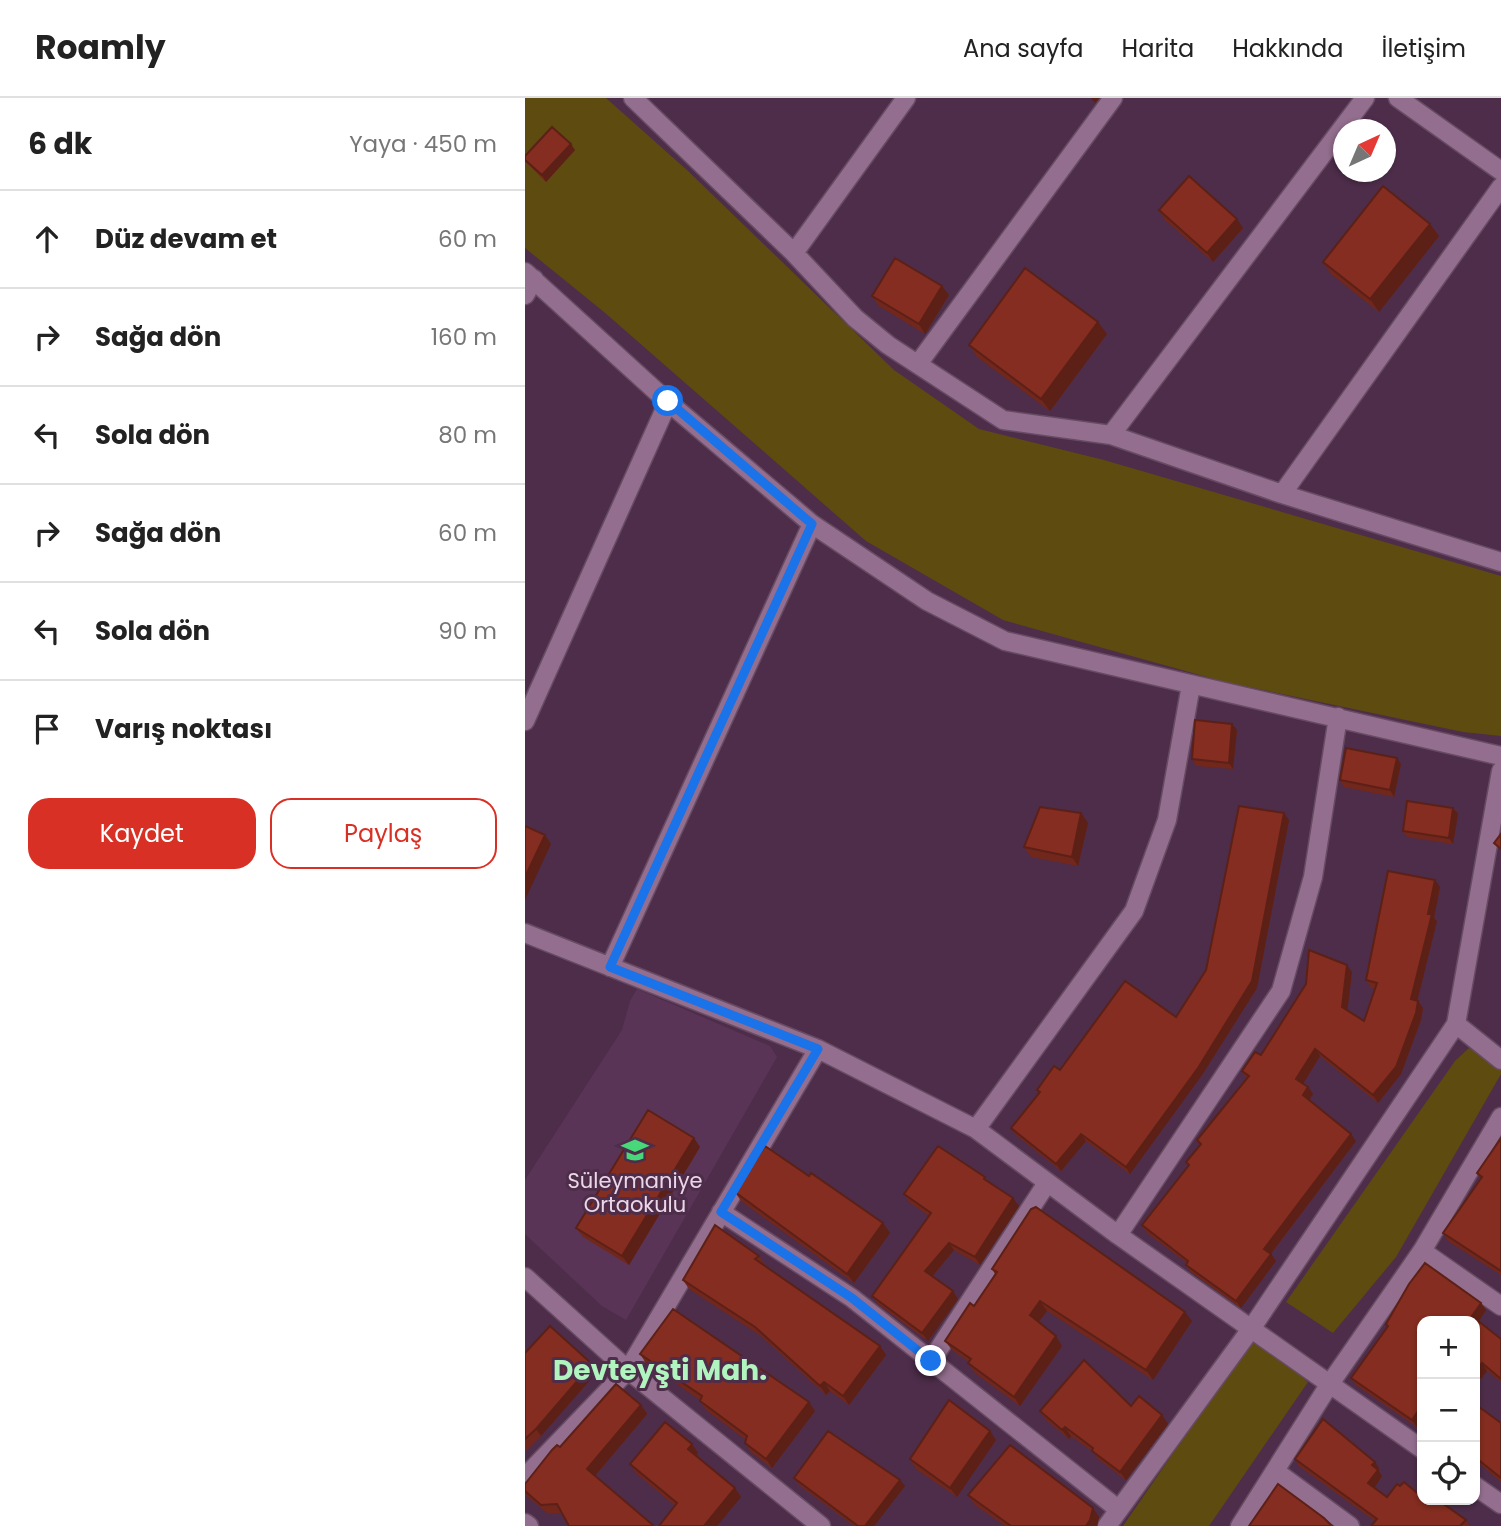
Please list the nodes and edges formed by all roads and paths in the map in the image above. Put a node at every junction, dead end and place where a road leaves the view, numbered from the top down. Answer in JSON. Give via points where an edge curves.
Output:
{"nodes":[{"id":1,"x":633,"y":98,"type":"edge"},
{"id":2,"x":906,"y":98,"type":"edge"},
{"id":3,"x":1113,"y":98,"type":"edge"},
{"id":4,"x":1366,"y":98,"type":"edge"},
{"id":5,"x":1398,"y":98,"type":"edge"},
{"id":6,"x":1501,"y":171,"type":"edge"},
{"id":7,"x":1501,"y":187,"type":"edge"},
{"id":8,"x":794,"y":253,"type":"junction"},
{"id":9,"x":528,"y":282,"type":"edge"},
{"id":10,"x":918,"y":364,"type":"junction"},
{"id":11,"x":668,"y":401,"type":"junction"},
{"id":12,"x":1111,"y":435,"type":"junction"},
{"id":13,"x":1282,"y":494,"type":"junction"},
{"id":14,"x":812,"y":524,"type":"junction"},
{"id":15,"x":1499,"y":558,"type":"edge"},
{"id":16,"x":1191,"y":685,"type":"junction"},
{"id":17,"x":1338,"y":717,"type":"junction"},
{"id":18,"x":525,"y":721,"type":"edge"},
{"id":19,"x":1501,"y":756,"type":"edge"},
{"id":20,"x":1501,"y":771,"type":"edge"},
{"id":21,"x":525,"y":933,"type":"edge"},
{"id":22,"x":610,"y":967,"type":"junction"},
{"id":23,"x":1456,"y":1024,"type":"junction"},
{"id":24,"x":818,"y":1049,"type":"junction"},
{"id":25,"x":1501,"y":1060,"type":"edge"},
{"id":26,"x":1501,"y":1117,"type":"edge"},
{"id":27,"x":976,"y":1129,"type":"junction"},
{"id":28,"x":1047,"y":1183,"type":"junction"},
{"id":29,"x":721,"y":1212,"type":"junction"},
{"id":30,"x":1118,"y":1235,"type":"junction"},
{"id":31,"x":1422,"y":1251,"type":"junction"},
{"id":32,"x":525,"y":1278,"type":"edge"},
{"id":33,"x":1501,"y":1306,"type":"edge"},
{"id":34,"x":1251,"y":1329,"type":"junction"},
{"id":35,"x":931,"y":1361,"type":"junction"},
{"id":36,"x":628,"y":1370,"type":"junction"},
{"id":37,"x":1329,"y":1385,"type":"junction"},
{"id":38,"x":1417,"y":1447,"type":"edge"},
{"id":39,"x":1275,"y":1471,"type":"junction"},
{"id":40,"x":525,"y":1477,"type":"edge"},
{"id":41,"x":1480,"y":1489,"type":"edge"},
{"id":42,"x":1501,"y":1504,"type":"edge"},
{"id":43,"x":1118,"y":1509,"type":"junction"},
{"id":44,"x":525,"y":1522,"type":"edge"},
{"id":45,"x":529,"y":1526,"type":"edge"},
{"id":46,"x":821,"y":1526,"type":"edge"},
{"id":47,"x":1107,"y":1526,"type":"edge"},
{"id":48,"x":1240,"y":1526,"type":"edge"},
{"id":49,"x":1350,"y":1526,"type":"edge"}],
"edges":[{"from":1,"to":8,"type":"street"},
{"from":2,"to":8,"type":"street"},
{"from":3,"to":10,"type":"street"},
{"from":4,"to":12,"type":"street"},
{"from":5,"to":6,"type":"street"},
{"from":7,"to":13,"type":"street"},
{"from":8,"to":10,"type":"street","via":[[855,318]]},
{"from":9,"to":11,"type":"street"},
{"from":10,"to":12,"type":"street","via":[[1003,420]]},
{"from":11,"to":14,"type":"street"},
{"from":11,"to":18,"type":"street"},
{"from":12,"to":13,"type":"street"},
{"from":13,"to":15,"type":"street"},
{"from":14,"to":16,"type":"street","via":[[927,601],[1005,641]]},
{"from":14,"to":22,"type":"street"},
{"from":16,"to":17,"type":"street"},
{"from":16,"to":27,"type":"street","via":[[1167,820],[1134,911]]},
{"from":17,"to":19,"type":"street"},
{"from":17,"to":30,"type":"street","via":[[1313,877],[1281,991]]},
{"from":20,"to":23,"type":"street"},
{"from":21,"to":22,"type":"street"},
{"from":22,"to":24,"type":"street"},
{"from":23,"to":25,"type":"street"},
{"from":23,"to":34,"type":"street"},
{"from":24,"to":27,"type":"street"},
{"from":24,"to":29,"type":"street"},
{"from":26,"to":31,"type":"street"},
{"from":27,"to":28,"type":"street"},
{"from":28,"to":30,"type":"street"},
{"from":28,"to":35,"type":"street"},
{"from":29,"to":35,"type":"street","via":[[852,1298]]},
{"from":29,"to":36,"type":"street"},
{"from":30,"to":34,"type":"street"},
{"from":31,"to":33,"type":"street"},
{"from":31,"to":37,"type":"street"},
{"from":32,"to":36,"type":"street"},
{"from":34,"to":37,"type":"street"},
{"from":34,"to":43,"type":"street"},
{"from":35,"to":43,"type":"street"},
{"from":36,"to":40,"type":"street"},
{"from":36,"to":46,"type":"street"},
{"from":37,"to":38,"type":"street"},
{"from":37,"to":39,"type":"street"},
{"from":39,"to":48,"type":"street"},
{"from":39,"to":49,"type":"street"},
{"from":41,"to":42,"type":"street"},
{"from":43,"to":47,"type":"street"},
{"from":44,"to":45,"type":"street"}]}
